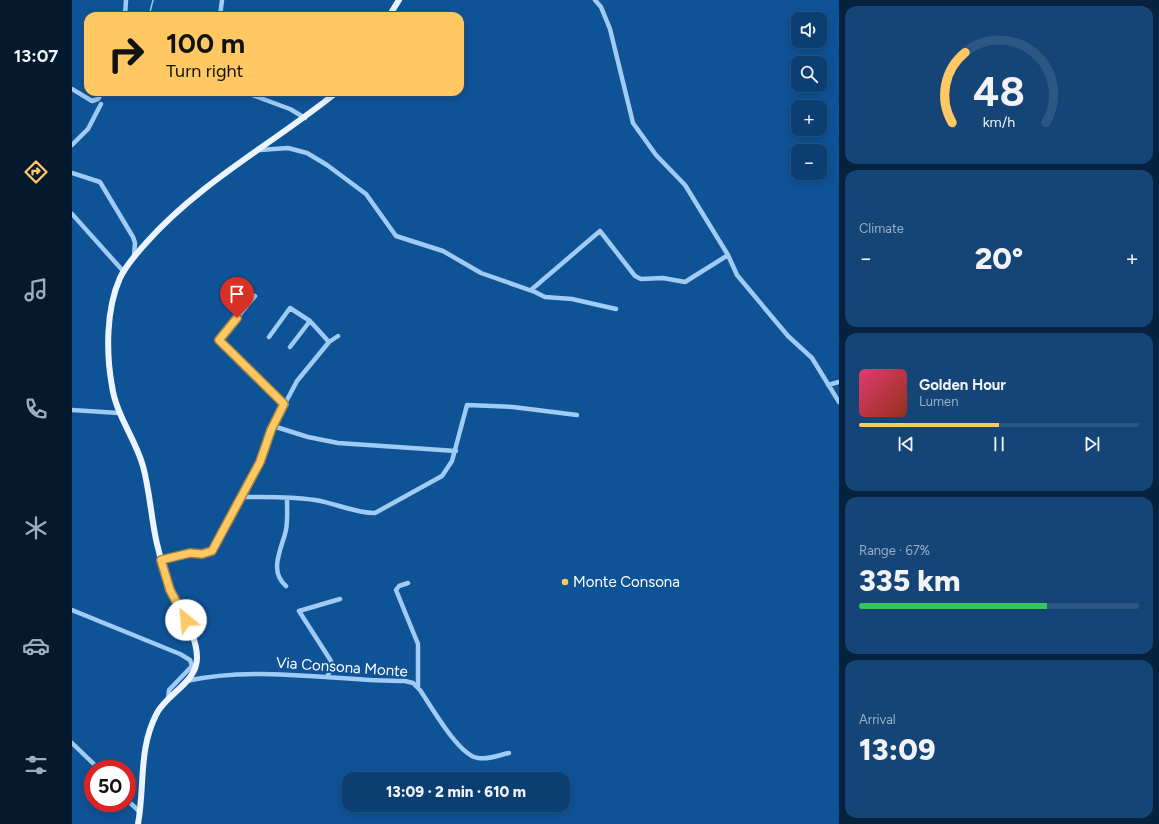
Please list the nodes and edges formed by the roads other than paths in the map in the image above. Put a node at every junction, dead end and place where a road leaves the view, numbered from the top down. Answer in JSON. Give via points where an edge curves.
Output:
{"nodes":[{"id":1,"x":126,"y":0,"type":"edge"},
{"id":2,"x":222,"y":0,"type":"edge"},
{"id":3,"x":399,"y":0,"type":"edge"},
{"id":4,"x":595,"y":0,"type":"edge"},
{"id":5,"x":125,"y":12,"type":"edge"},
{"id":6,"x":220,"y":12,"type":"edge"},
{"id":7,"x":392,"y":12,"type":"edge"},
{"id":8,"x":72,"y":89,"type":"edge"},
{"id":9,"x":100,"y":96,"type":"edge"},
{"id":10,"x":255,"y":96,"type":"edge"},
{"id":11,"x":332,"y":96,"type":"edge"},
{"id":12,"x":101,"y":104,"type":"dead end"},
{"id":13,"x":305,"y":118,"type":"junction"},
{"id":14,"x":72,"y":145,"type":"edge"},
{"id":15,"x":260,"y":150,"type":"junction"},
{"id":16,"x":72,"y":172,"type":"edge"},
{"id":17,"x":72,"y":214,"type":"edge"},
{"id":18,"x":728,"y":255,"type":"junction"},
{"id":19,"x":134,"y":257,"type":"junction"},
{"id":20,"x":124,"y":272,"type":"junction"},
{"id":21,"x":531,"y":290,"type":"junction"},
{"id":22,"x":255,"y":296,"type":"dead end"},
{"id":23,"x":616,"y":309,"type":"dead end"},
{"id":24,"x":310,"y":321,"type":"junction"},
{"id":25,"x":338,"y":336,"type":"dead end"},
{"id":26,"x":269,"y":337,"type":"dead end"},
{"id":27,"x":329,"y":342,"type":"junction"},
{"id":28,"x":290,"y":347,"type":"dead end"},
{"id":29,"x":839,"y":382,"type":"edge"},
{"id":30,"x":828,"y":385,"type":"junction"},
{"id":31,"x":839,"y":402,"type":"edge"},
{"id":32,"x":284,"y":404,"type":"junction"},
{"id":33,"x":72,"y":410,"type":"edge"},
{"id":34,"x":119,"y":413,"type":"junction"},
{"id":35,"x":577,"y":415,"type":"dead end"},
{"id":36,"x":273,"y":426,"type":"junction"},
{"id":37,"x":456,"y":451,"type":"junction"},
{"id":38,"x":241,"y":497,"type":"junction"},
{"id":39,"x":287,"y":498,"type":"junction"},
{"id":40,"x":161,"y":560,"type":"junction"},
{"id":41,"x":408,"y":583,"type":"dead end"},
{"id":42,"x":286,"y":586,"type":"dead end"},
{"id":43,"x":340,"y":599,"type":"dead end"},
{"id":44,"x":72,"y":610,"type":"edge"},
{"id":45,"x":327,"y":677,"type":"junction"},
{"id":46,"x":186,"y":681,"type":"junction"},
{"id":47,"x":418,"y":688,"type":"junction"},
{"id":48,"x":168,"y":700,"type":"junction"},
{"id":49,"x":72,"y":743,"type":"edge"},
{"id":50,"x":509,"y":753,"type":"dead end"},
{"id":51,"x":90,"y":760,"type":"edge"},
{"id":52,"x":136,"y":808,"type":"edge"},
{"id":53,"x":140,"y":812,"type":"junction"},
{"id":54,"x":138,"y":824,"type":"edge"}],
"edges":[{"from":1,"to":5,"type":"street"},
{"from":2,"to":6,"type":"street"},
{"from":3,"to":7,"type":"main road"},
{"from":4,"to":18,"type":"street","via":[[601,7],[610,29],[632,123],[656,155],[685,185]]},
{"from":8,"to":9,"type":"street","via":[[92,101]]},
{"from":10,"to":13,"type":"street","via":[[290,109]]},
{"from":11,"to":13,"type":"main road"},
{"from":12,"to":14,"type":"street","via":[[88,129]]},
{"from":13,"to":15,"type":"main road"},
{"from":15,"to":19,"type":"main road","via":[[194,196],[159,228]]},
{"from":15,"to":21,"type":"street","via":[[288,148],[307,153],[366,194],[396,236],[443,251],[481,273]]},
{"from":16,"to":19,"type":"street","via":[[100,182],[133,236]]},
{"from":17,"to":20,"type":"street"},
{"from":18,"to":21,"type":"street","via":[[685,282],[663,278],[641,279],[635,276],[600,230]]},
{"from":18,"to":30,"type":"street","via":[[737,274],[788,336],[812,358]]},
{"from":19,"to":20,"type":"main road"},
{"from":20,"to":34,"type":"main road","via":[[120,277],[114,300],[108,335],[112,385]]},
{"from":21,"to":23,"type":"street","via":[[545,297],[572,299]]},
{"from":22,"to":32,"type":"street","via":[[219,340]]},
{"from":24,"to":26,"type":"street","via":[[290,308]]},
{"from":24,"to":27,"type":"street"},
{"from":24,"to":28,"type":"street"},
{"from":25,"to":27,"type":"street"},
{"from":27,"to":32,"type":"street","via":[[297,381]]},
{"from":29,"to":30,"type":"street"},
{"from":30,"to":31,"type":"street"},
{"from":32,"to":36,"type":"street"},
{"from":33,"to":34,"type":"street"},
{"from":34,"to":40,"type":"main road","via":[[143,467]]},
{"from":35,"to":37,"type":"street","via":[[513,407],[468,405]]},
{"from":36,"to":37,"type":"street","via":[[338,443]]},
{"from":36,"to":38,"type":"street","via":[[260,462]]},
{"from":37,"to":39,"type":"street","via":[[442,476],[375,514],[362,513],[317,500]]},
{"from":38,"to":39,"type":"street"},
{"from":38,"to":40,"type":"street","via":[[212,551]]},
{"from":39,"to":42,"type":"street","via":[[286,530],[277,563],[279,578]]},
{"from":40,"to":46,"type":"main road","via":[[170,590],[186,620],[195,645],[197,659],[194,670]]},
{"from":41,"to":47,"type":"street","via":[[396,590],[418,644]]},
{"from":43,"to":45,"type":"street","via":[[299,611],[331,661],[332,666]]},
{"from":44,"to":48,"type":"street","via":[[190,660],[192,666],[169,690]]},
{"from":45,"to":46,"type":"street","name":"Via Consona Monte","via":[[279,674],[215,675]]},
{"from":45,"to":47,"type":"street","name":"Via Consona Monte","via":[[406,681]]},
{"from":46,"to":48,"type":"main road"},
{"from":47,"to":50,"type":"street","name":"Via Consona Monte","via":[[467,754],[479,758]]},
{"from":48,"to":53,"type":"main road","via":[[157,712],[144,748]]},
{"from":49,"to":51,"type":"street"},
{"from":52,"to":53,"type":"street"},
{"from":53,"to":54,"type":"main road"}]}
